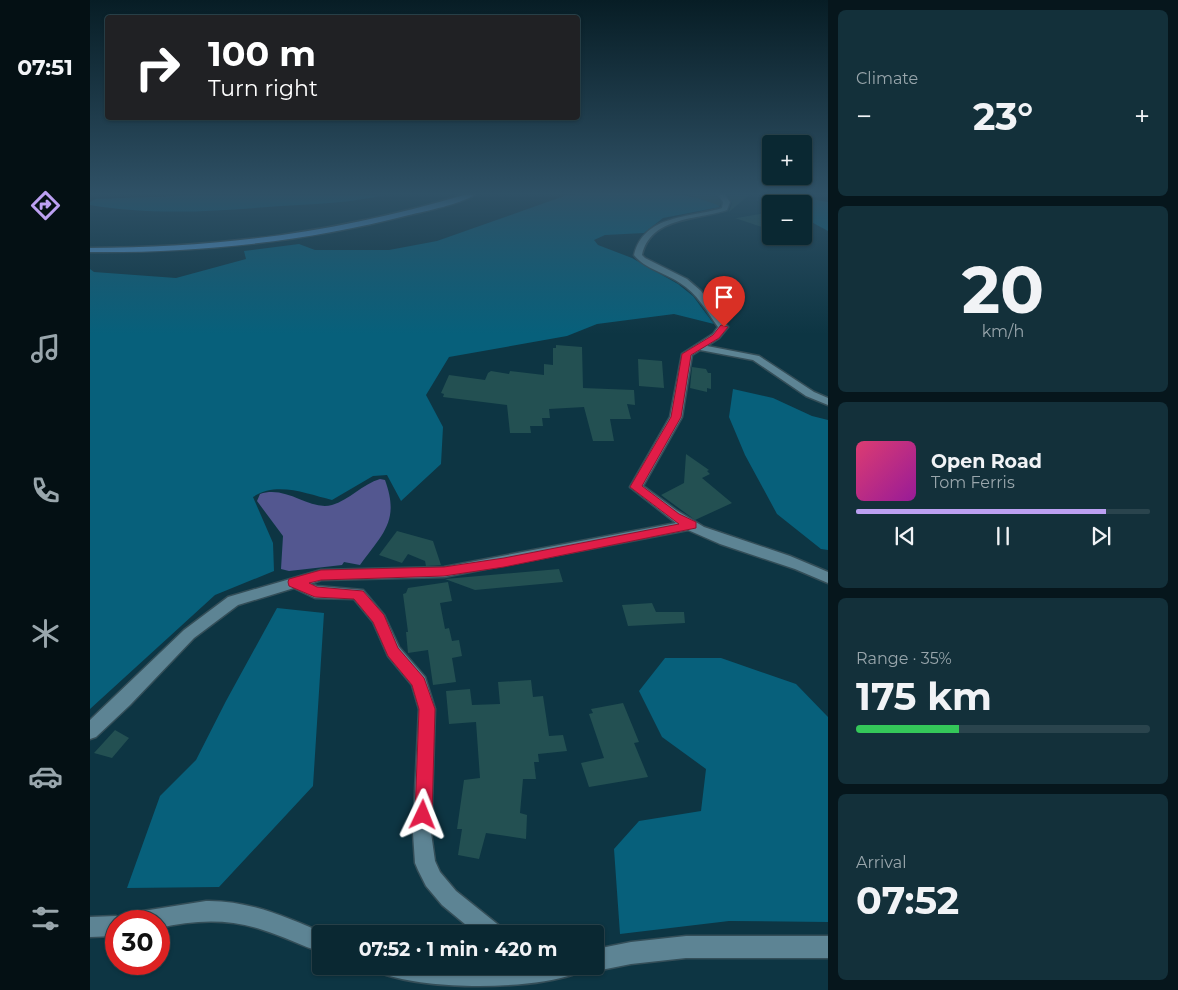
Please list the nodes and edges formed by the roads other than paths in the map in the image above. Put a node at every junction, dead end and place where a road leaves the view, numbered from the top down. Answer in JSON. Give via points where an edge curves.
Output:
{"nodes":[{"id":1,"x":201,"y":241,"type":"edge"},
{"id":2,"x":252,"y":241,"type":"edge"},
{"id":3,"x":644,"y":241,"type":"edge"},
{"id":4,"x":90,"y":244,"type":"edge"},
{"id":5,"x":90,"y":250,"type":"edge"},
{"id":6,"x":698,"y":347,"type":"junction"},
{"id":7,"x":828,"y":402,"type":"edge"},
{"id":8,"x":692,"y":525,"type":"junction"},
{"id":9,"x":828,"y":578,"type":"edge"},
{"id":10,"x":294,"y":582,"type":"junction"},
{"id":11,"x":90,"y":731,"type":"edge"},
{"id":12,"x":170,"y":915,"type":"edge"},
{"id":13,"x":482,"y":925,"type":"edge"},
{"id":14,"x":105,"y":926,"type":"edge"},
{"id":15,"x":90,"y":927,"type":"edge"},
{"id":16,"x":312,"y":939,"type":"edge"},
{"id":17,"x":828,"y":948,"type":"edge"},
{"id":18,"x":604,"y":958,"type":"edge"},
{"id":19,"x":428,"y":975,"type":"edge"},
{"id":20,"x":504,"y":975,"type":"edge"}],
"edges":[{"from":1,"to":4,"type":"main road"},
{"from":2,"to":5,"type":"main road","via":[[153,250]]},
{"from":3,"to":6,"type":"street","via":[[638,254],[642,260],[684,281],[698,293],[724,327]]},
{"from":6,"to":7,"type":"street","via":[[756,358],[810,394]]},
{"from":6,"to":8,"type":"street","via":[[686,354],[676,417],[636,487]]},
{"from":8,"to":9,"type":"street","via":[[708,534],[810,568]]},
{"from":8,"to":10,"type":"street","via":[[444,572],[321,575]]},
{"from":10,"to":11,"type":"street","via":[[233,601],[189,634]]},
{"from":10,"to":13,"type":"street","via":[[315,592],[358,594],[379,619],[393,651],[419,682],[427,709],[422,833],[425,863],[448,898]]},
{"from":12,"to":16,"type":"street","via":[[227,911]]},
{"from":14,"to":15,"type":"street"},
{"from":17,"to":18,"type":"street","via":[[686,947]]},
{"from":19,"to":20,"type":"street","via":[[486,979]]}]}
